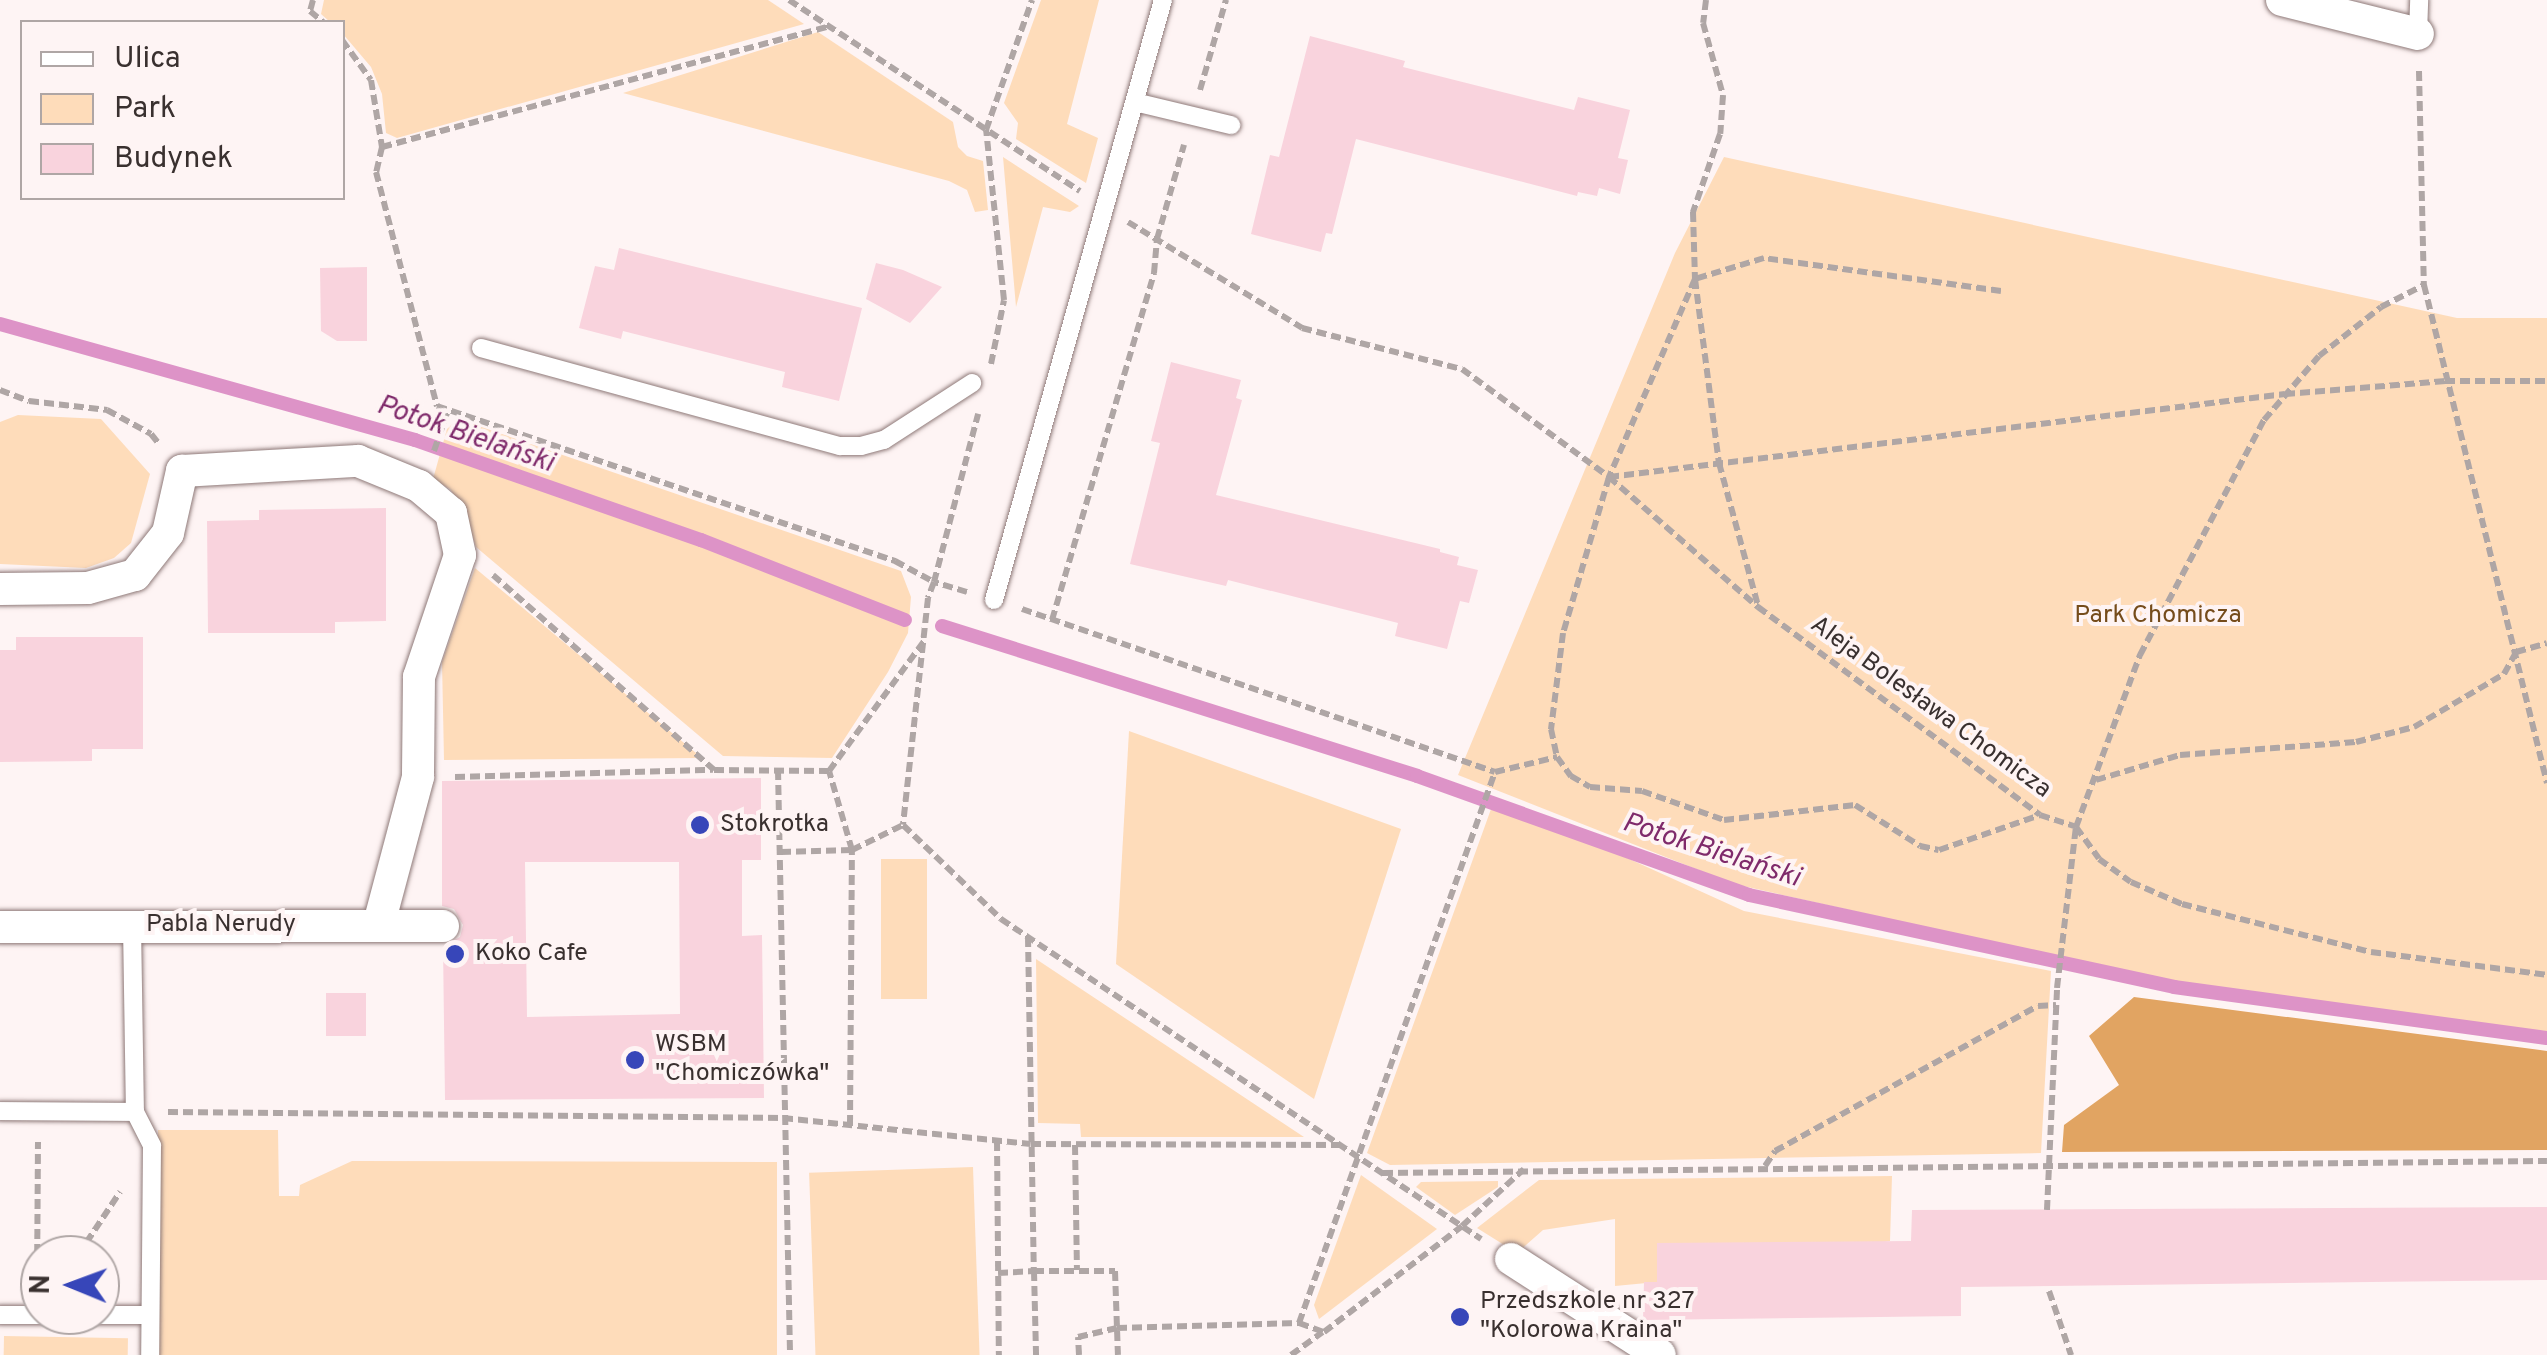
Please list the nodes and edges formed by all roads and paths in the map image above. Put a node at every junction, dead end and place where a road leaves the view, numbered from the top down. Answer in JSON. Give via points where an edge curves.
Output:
{"nodes":[{"id":1,"x":314,"y":0,"type":"edge"},
{"id":2,"x":788,"y":0,"type":"edge"},
{"id":3,"x":1032,"y":0,"type":"edge"},
{"id":4,"x":1163,"y":0,"type":"edge"},
{"id":5,"x":1226,"y":0,"type":"edge"},
{"id":6,"x":1706,"y":0,"type":"edge"},
{"id":7,"x":2282,"y":0,"type":"edge"},
{"id":8,"x":2420,"y":0,"type":"edge"},
{"id":9,"x":321,"y":20,"type":"edge"},
{"id":10,"x":828,"y":26,"type":"junction"},
{"id":11,"x":2418,"y":34,"type":"junction"},
{"id":12,"x":1135,"y":102,"type":"junction"},
{"id":13,"x":1192,"y":118,"type":"junction"},
{"id":14,"x":1230,"y":126,"type":"dead end"},
{"id":15,"x":986,"y":130,"type":"junction"},
{"id":16,"x":382,"y":146,"type":"dead end"},
{"id":17,"x":1106,"y":208,"type":"junction"},
{"id":18,"x":1157,"y":239,"type":"junction"},
{"id":19,"x":1695,"y":279,"type":"junction"},
{"id":20,"x":2424,"y":285,"type":"junction"},
{"id":21,"x":2001,"y":290,"type":"dead end"},
{"id":22,"x":481,"y":348,"type":"dead end"},
{"id":23,"x":990,"y":368,"type":"dead end"},
{"id":24,"x":2445,"y":381,"type":"junction"},
{"id":25,"x":2547,"y":381,"type":"edge"},
{"id":26,"x":972,"y":383,"type":"dead end"},
{"id":27,"x":0,"y":390,"type":"edge"},
{"id":28,"x":2285,"y":394,"type":"junction"},
{"id":29,"x":981,"y":404,"type":"dead end"},
{"id":30,"x":448,"y":410,"type":"dead end"},
{"id":31,"x":440,"y":433,"type":"dead end"},
{"id":32,"x":1719,"y":463,"type":"junction"},
{"id":33,"x":182,"y":472,"type":"junction"},
{"id":34,"x":1609,"y":476,"type":"junction"},
{"id":35,"x":458,"y":544,"type":"junction"},
{"id":36,"x":934,"y":582,"type":"junction"},
{"id":37,"x":0,"y":589,"type":"edge"},
{"id":38,"x":994,"y":600,"type":"junction"},
{"id":39,"x":1758,"y":607,"type":"junction"},
{"id":40,"x":1052,"y":620,"type":"junction"},
{"id":41,"x":925,"y":640,"type":"junction"},
{"id":42,"x":2547,"y":644,"type":"edge"},
{"id":43,"x":2516,"y":652,"type":"junction"},
{"id":44,"x":1557,"y":758,"type":"junction"},
{"id":45,"x":714,"y":770,"type":"junction"},
{"id":46,"x":778,"y":770,"type":"junction"},
{"id":47,"x":830,"y":771,"type":"junction"},
{"id":48,"x":1495,"y":772,"type":"junction"},
{"id":49,"x":418,"y":778,"type":"junction"},
{"id":50,"x":2094,"y":780,"type":"junction"},
{"id":51,"x":2547,"y":783,"type":"edge"},
{"id":52,"x":2040,"y":815,"type":"junction"},
{"id":53,"x":903,"y":826,"type":"junction"},
{"id":54,"x":2076,"y":828,"type":"junction"},
{"id":55,"x":852,"y":850,"type":"junction"},
{"id":56,"x":780,"y":852,"type":"junction"},
{"id":57,"x":379,"y":924,"type":"junction"},
{"id":58,"x":0,"y":926,"type":"edge"},
{"id":59,"x":132,"y":926,"type":"junction"},
{"id":60,"x":443,"y":926,"type":"dead end"},
{"id":61,"x":1028,"y":936,"type":"junction"},
{"id":62,"x":2547,"y":974,"type":"edge"},
{"id":63,"x":2056,"y":1005,"type":"junction"},
{"id":64,"x":0,"y":1112,"type":"edge"},
{"id":65,"x":39,"y":1112,"type":"junction"},
{"id":66,"x":134,"y":1112,"type":"junction"},
{"id":67,"x":783,"y":1118,"type":"junction"},
{"id":68,"x":850,"y":1125,"type":"junction"},
{"id":69,"x":997,"y":1140,"type":"junction"},
{"id":70,"x":1031,"y":1144,"type":"junction"},
{"id":71,"x":1075,"y":1145,"type":"junction"},
{"id":72,"x":1341,"y":1145,"type":"junction"},
{"id":73,"x":152,"y":1146,"type":"junction"},
{"id":74,"x":1358,"y":1157,"type":"junction"},
{"id":75,"x":2547,"y":1161,"type":"edge"},
{"id":76,"x":2049,"y":1164,"type":"junction"},
{"id":77,"x":1764,"y":1166,"type":"junction"},
{"id":78,"x":1525,"y":1168,"type":"junction"},
{"id":79,"x":1382,"y":1173,"type":"junction"},
{"id":80,"x":2047,"y":1210,"type":"dead end"},
{"id":81,"x":1462,"y":1226,"type":"junction"},
{"id":82,"x":38,"y":1235,"type":"edge"},
{"id":83,"x":92,"y":1235,"type":"edge"},
{"id":84,"x":1511,"y":1259,"type":"joint"},
{"id":85,"x":1077,"y":1270,"type":"junction"},
{"id":86,"x":1034,"y":1271,"type":"junction"},
{"id":87,"x":998,"y":1273,"type":"junction"},
{"id":88,"x":2049,"y":1291,"type":"dead end"},
{"id":89,"x":120,"y":1315,"type":"edge"},
{"id":90,"x":150,"y":1315,"type":"junction"},
{"id":91,"x":1299,"y":1323,"type":"junction"},
{"id":92,"x":1117,"y":1328,"type":"junction"},
{"id":93,"x":1324,"y":1332,"type":"junction"},
{"id":94,"x":150,"y":1355,"type":"edge"},
{"id":95,"x":790,"y":1355,"type":"edge"},
{"id":96,"x":999,"y":1355,"type":"edge"},
{"id":97,"x":1036,"y":1355,"type":"edge"},
{"id":98,"x":1079,"y":1355,"type":"edge"},
{"id":99,"x":1118,"y":1355,"type":"edge"},
{"id":100,"x":1291,"y":1355,"type":"edge"},
{"id":101,"x":1660,"y":1355,"type":"edge"},
{"id":102,"x":2071,"y":1355,"type":"edge"}],
"edges":[{"from":1,"to":9,"type":"path","via":[[310,11]]},
{"from":2,"to":10,"type":"path","name":"Aleja Bolesława Chomicza"},
{"from":3,"to":15,"type":"path"},
{"from":4,"to":12,"type":"lane"},
{"from":5,"to":13,"type":"path"},
{"from":6,"to":19,"type":"path","via":[[1703,23],[1722,96],[1720,134],[1693,212]]},
{"from":7,"to":11,"type":"street"},
{"from":8,"to":11,"type":"lane"},
{"from":10,"to":15,"type":"path","name":"Aleja Bolesława Chomicza"},
{"from":10,"to":16,"type":"path"},
{"from":11,"to":20,"type":"path"},
{"from":12,"to":13,"type":"lane"},
{"from":12,"to":17,"type":"lane"},
{"from":13,"to":14,"type":"lane"},
{"from":13,"to":18,"type":"path"},
{"from":15,"to":17,"type":"path","name":"Aleja Bolesława Chomicza"},
{"from":15,"to":23,"type":"path","via":[[1004,300]]},
{"from":17,"to":18,"type":"path","name":"Aleja Bolesława Chomicza"},
{"from":17,"to":38,"type":"lane"},
{"from":18,"to":34,"type":"path","name":"Aleja Bolesława Chomicza","via":[[1302,328],[1462,369]]},
{"from":18,"to":40,"type":"path","via":[[1154,272]]},
{"from":19,"to":21,"type":"path","via":[[1764,258]]},
{"from":19,"to":32,"type":"path"},
{"from":19,"to":34,"type":"path"},
{"from":20,"to":24,"type":"path"},
{"from":20,"to":28,"type":"path","via":[[2381,306],[2319,356]]},
{"from":22,"to":26,"type":"lane","via":[[840,446],[884,440]]},
{"from":24,"to":25,"type":"path"},
{"from":24,"to":28,"type":"path"},
{"from":24,"to":43,"type":"path"},
{"from":27,"to":33,"type":"path","via":[[107,410],[151,434]]},
{"from":28,"to":32,"type":"path"},
{"from":28,"to":50,"type":"path","via":[[2264,420],[2156,623]]},
{"from":29,"to":36,"type":"path"},
{"from":30,"to":31,"type":"path"},
{"from":32,"to":34,"type":"path"},
{"from":32,"to":39,"type":"path"},
{"from":33,"to":35,"type":"street","via":[[358,461],[419,486],[451,513]]},
{"from":33,"to":37,"type":"street","via":[[168,532],[135,575],[88,588]]},
{"from":34,"to":39,"type":"path","name":"Aleja Bolesława Chomicza"},
{"from":34,"to":44,"type":"path","via":[[1562,633],[1551,730]]},
{"from":35,"to":45,"type":"path"},
{"from":35,"to":49,"type":"street","via":[[445,612],[419,678]]},
{"from":36,"to":38,"type":"path"},
{"from":36,"to":41,"type":"path"},
{"from":38,"to":40,"type":"path"},
{"from":39,"to":52,"type":"path","name":"Aleja Bolesława Chomicza"},
{"from":40,"to":48,"type":"path"},
{"from":41,"to":47,"type":"path"},
{"from":41,"to":53,"type":"path"},
{"from":42,"to":43,"type":"path"},
{"from":43,"to":50,"type":"path","via":[[2504,674],[2414,727],[2356,742],[2180,755]]},
{"from":43,"to":51,"type":"path"},
{"from":44,"to":48,"type":"path"},
{"from":44,"to":52,"type":"path","via":[[1590,787],[1642,791],[1724,820],[1855,805],[1920,846],[1939,850]]},
{"from":45,"to":46,"type":"path"},
{"from":45,"to":49,"type":"path"},
{"from":46,"to":47,"type":"path"},
{"from":46,"to":56,"type":"path"},
{"from":47,"to":55,"type":"path"},
{"from":48,"to":74,"type":"path"},
{"from":49,"to":57,"type":"street"},
{"from":50,"to":54,"type":"path"},
{"from":52,"to":54,"type":"path","name":"Aleja Bolesława Chomicza"},
{"from":53,"to":55,"type":"path"},
{"from":53,"to":61,"type":"path"},
{"from":54,"to":62,"type":"path","name":"Aleja Bolesława Chomicza","via":[[2099,859],[2131,882],[2182,904],[2371,952]]},
{"from":54,"to":63,"type":"path"},
{"from":55,"to":56,"type":"path"},
{"from":55,"to":68,"type":"path"},
{"from":56,"to":67,"type":"path"},
{"from":57,"to":59,"type":"street","name":"Pabla Nerudy"},
{"from":57,"to":60,"type":"street","name":"Pabla Nerudy"},
{"from":58,"to":59,"type":"street","name":"Pabla Nerudy"},
{"from":59,"to":66,"type":"lane"},
{"from":61,"to":70,"type":"path"},
{"from":61,"to":72,"type":"path"},
{"from":63,"to":76,"type":"path"},
{"from":63,"to":77,"type":"path","via":[[2038,1006],[1775,1150]]},
{"from":64,"to":65,"type":"lane"},
{"from":65,"to":66,"type":"lane"},
{"from":65,"to":82,"type":"path"},
{"from":66,"to":67,"type":"path"},
{"from":66,"to":73,"type":"lane"},
{"from":67,"to":68,"type":"path"},
{"from":67,"to":95,"type":"path"},
{"from":68,"to":69,"type":"path"},
{"from":69,"to":70,"type":"path"},
{"from":69,"to":87,"type":"path"},
{"from":70,"to":71,"type":"path"},
{"from":70,"to":86,"type":"path"},
{"from":71,"to":72,"type":"path"},
{"from":71,"to":85,"type":"path"},
{"from":72,"to":74,"type":"path"},
{"from":73,"to":83,"type":"path"},
{"from":73,"to":90,"type":"lane"},
{"from":74,"to":79,"type":"path"},
{"from":74,"to":91,"type":"path"},
{"from":75,"to":76,"type":"path"},
{"from":76,"to":77,"type":"path"},
{"from":76,"to":80,"type":"path"},
{"from":77,"to":78,"type":"path"},
{"from":78,"to":79,"type":"path"},
{"from":78,"to":81,"type":"path"},
{"from":79,"to":81,"type":"path"},
{"from":81,"to":84,"type":"path"},
{"from":81,"to":93,"type":"path"},
{"from":84,"to":101,"type":"street"},
{"from":85,"to":86,"type":"path"},
{"from":85,"to":92,"type":"path","via":[[1116,1270]]},
{"from":86,"to":87,"type":"path"},
{"from":86,"to":97,"type":"path"},
{"from":87,"to":96,"type":"path"},
{"from":88,"to":102,"type":"path"},
{"from":89,"to":90,"type":"lane"},
{"from":90,"to":94,"type":"lane"},
{"from":91,"to":92,"type":"path"},
{"from":91,"to":93,"type":"path"},
{"from":92,"to":98,"type":"path","via":[[1078,1337]]},
{"from":92,"to":99,"type":"path"},
{"from":93,"to":100,"type":"path"}]}
